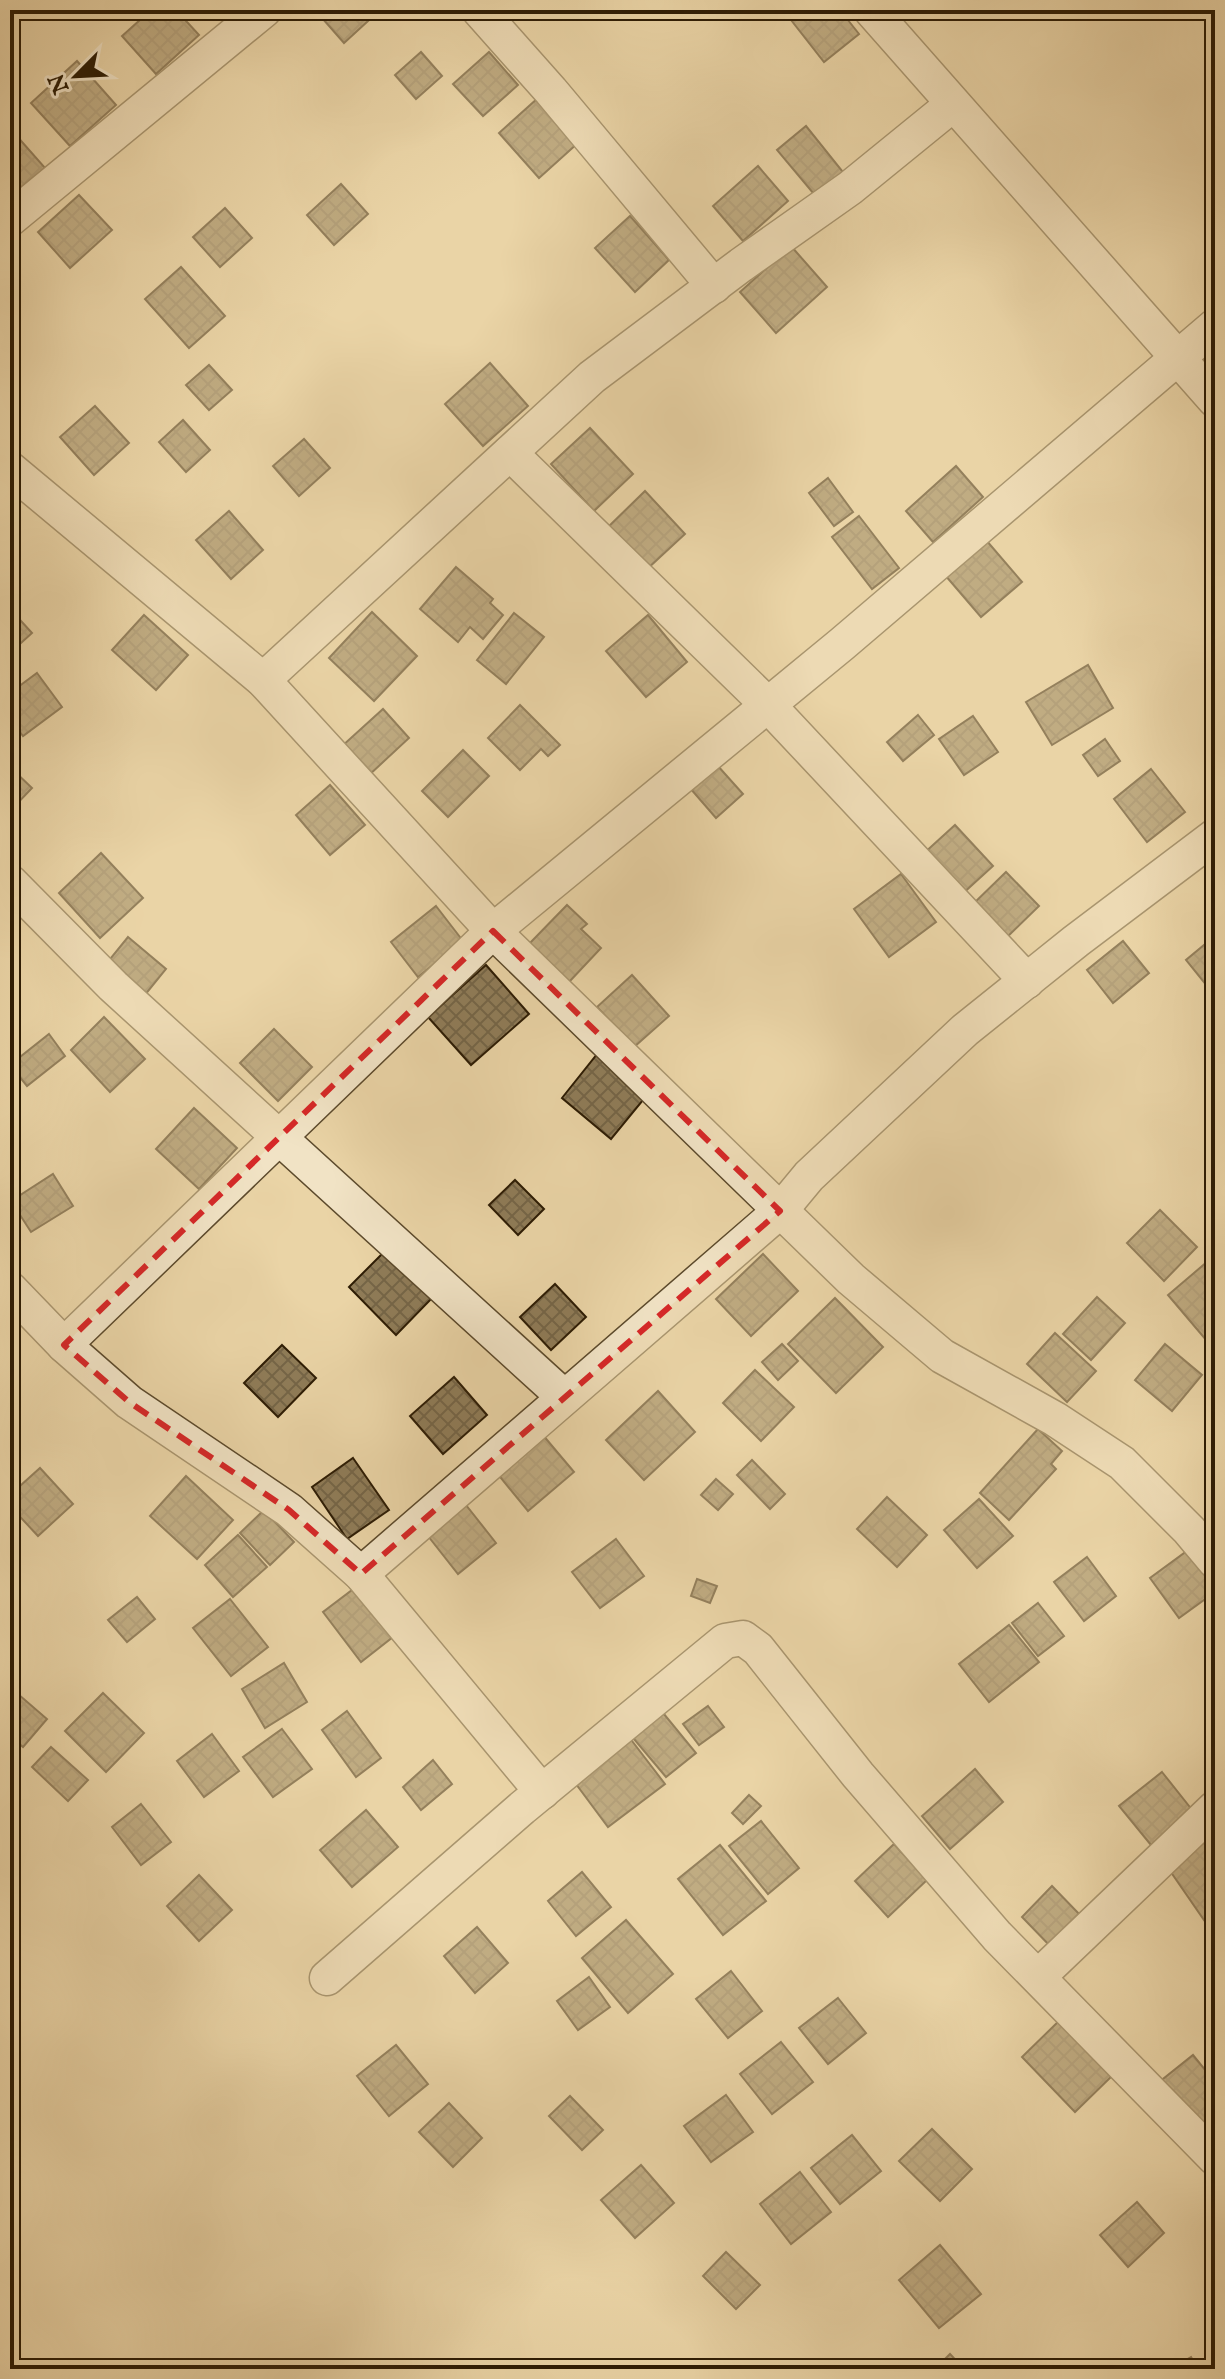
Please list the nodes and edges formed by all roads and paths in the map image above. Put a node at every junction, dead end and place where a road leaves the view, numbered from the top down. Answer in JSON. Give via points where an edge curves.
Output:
{"nodes":[{"id":1,"x":264,"y":10,"type":"edge"},
{"id":2,"x":479,"y":10,"type":"edge"},
{"id":3,"x":871,"y":10,"type":"edge"},
{"id":4,"x":952,"y":105,"type":"junction"},
{"id":5,"x":10,"y":219,"type":"edge"},
{"id":6,"x":714,"y":286,"type":"junction"},
{"id":7,"x":1215,"y":326,"type":"edge"},
{"id":8,"x":1178,"y":358,"type":"junction"},
{"id":9,"x":1215,"y":400,"type":"edge"},
{"id":10,"x":510,"y":453,"type":"junction"},
{"id":11,"x":10,"y":469,"type":"edge"},
{"id":12,"x":263,"y":680,"type":"junction"},
{"id":13,"x":768,"y":705,"type":"junction"},
{"id":14,"x":1215,"y":836,"type":"edge"},
{"id":15,"x":12,"y":888,"type":"edge"},
{"id":16,"x":493,"y":931,"type":"junction"},
{"id":17,"x":1027,"y":981,"type":"junction"},
{"id":18,"x":278,"y":1136,"type":"junction"},
{"id":19,"x":780,"y":1211,"type":"junction"},
{"id":20,"x":10,"y":1289,"type":"edge"},
{"id":21,"x":64,"y":1345,"type":"junction"},
{"id":22,"x":563,"y":1396,"type":"junction"},
{"id":23,"x":1215,"y":1561,"type":"edge"},
{"id":24,"x":361,"y":1574,"type":"junction"},
{"id":25,"x":542,"y":1792,"type":"junction"},
{"id":26,"x":1215,"y":1808,"type":"edge"},
{"id":27,"x":1038,"y":1977,"type":"junction"},
{"id":28,"x":327,"y":1978,"type":"dead end"},
{"id":29,"x":1215,"y":2158,"type":"edge"}],
"edges":[{"from":1,"to":5,"type":"street"},
{"from":2,"to":6,"type":"street"},
{"from":3,"to":4,"type":"street"},
{"from":4,"to":6,"type":"street","via":[[850,188]]},
{"from":4,"to":8,"type":"street"},
{"from":6,"to":10,"type":"street","via":[[592,377]]},
{"from":7,"to":8,"type":"street"},
{"from":8,"to":9,"type":"street"},
{"from":8,"to":13,"type":"street"},
{"from":10,"to":12,"type":"street"},
{"from":10,"to":13,"type":"street"},
{"from":11,"to":12,"type":"street"},
{"from":12,"to":16,"type":"street"},
{"from":13,"to":16,"type":"street"},
{"from":13,"to":17,"type":"street"},
{"from":14,"to":17,"type":"street"},
{"from":15,"to":18,"type":"street"},
{"from":16,"to":18,"type":"street"},
{"from":16,"to":19,"type":"street"},
{"from":17,"to":19,"type":"street","via":[[965,1030],[809,1176]]},
{"from":18,"to":21,"type":"street"},
{"from":18,"to":22,"type":"street"},
{"from":19,"to":22,"type":"street"},
{"from":19,"to":23,"type":"street","via":[[942,1356],[1122,1463]]},
{"from":20,"to":21,"type":"street"},
{"from":21,"to":24,"type":"street","via":[[129,1402],[289,1510]]},
{"from":22,"to":24,"type":"street"},
{"from":24,"to":25,"type":"street"},
{"from":25,"to":27,"type":"street","via":[[725,1641],[743,1638],[758,1649],[868,1787]]},
{"from":25,"to":28,"type":"street"},
{"from":26,"to":27,"type":"street"},
{"from":27,"to":29,"type":"street"}]}
